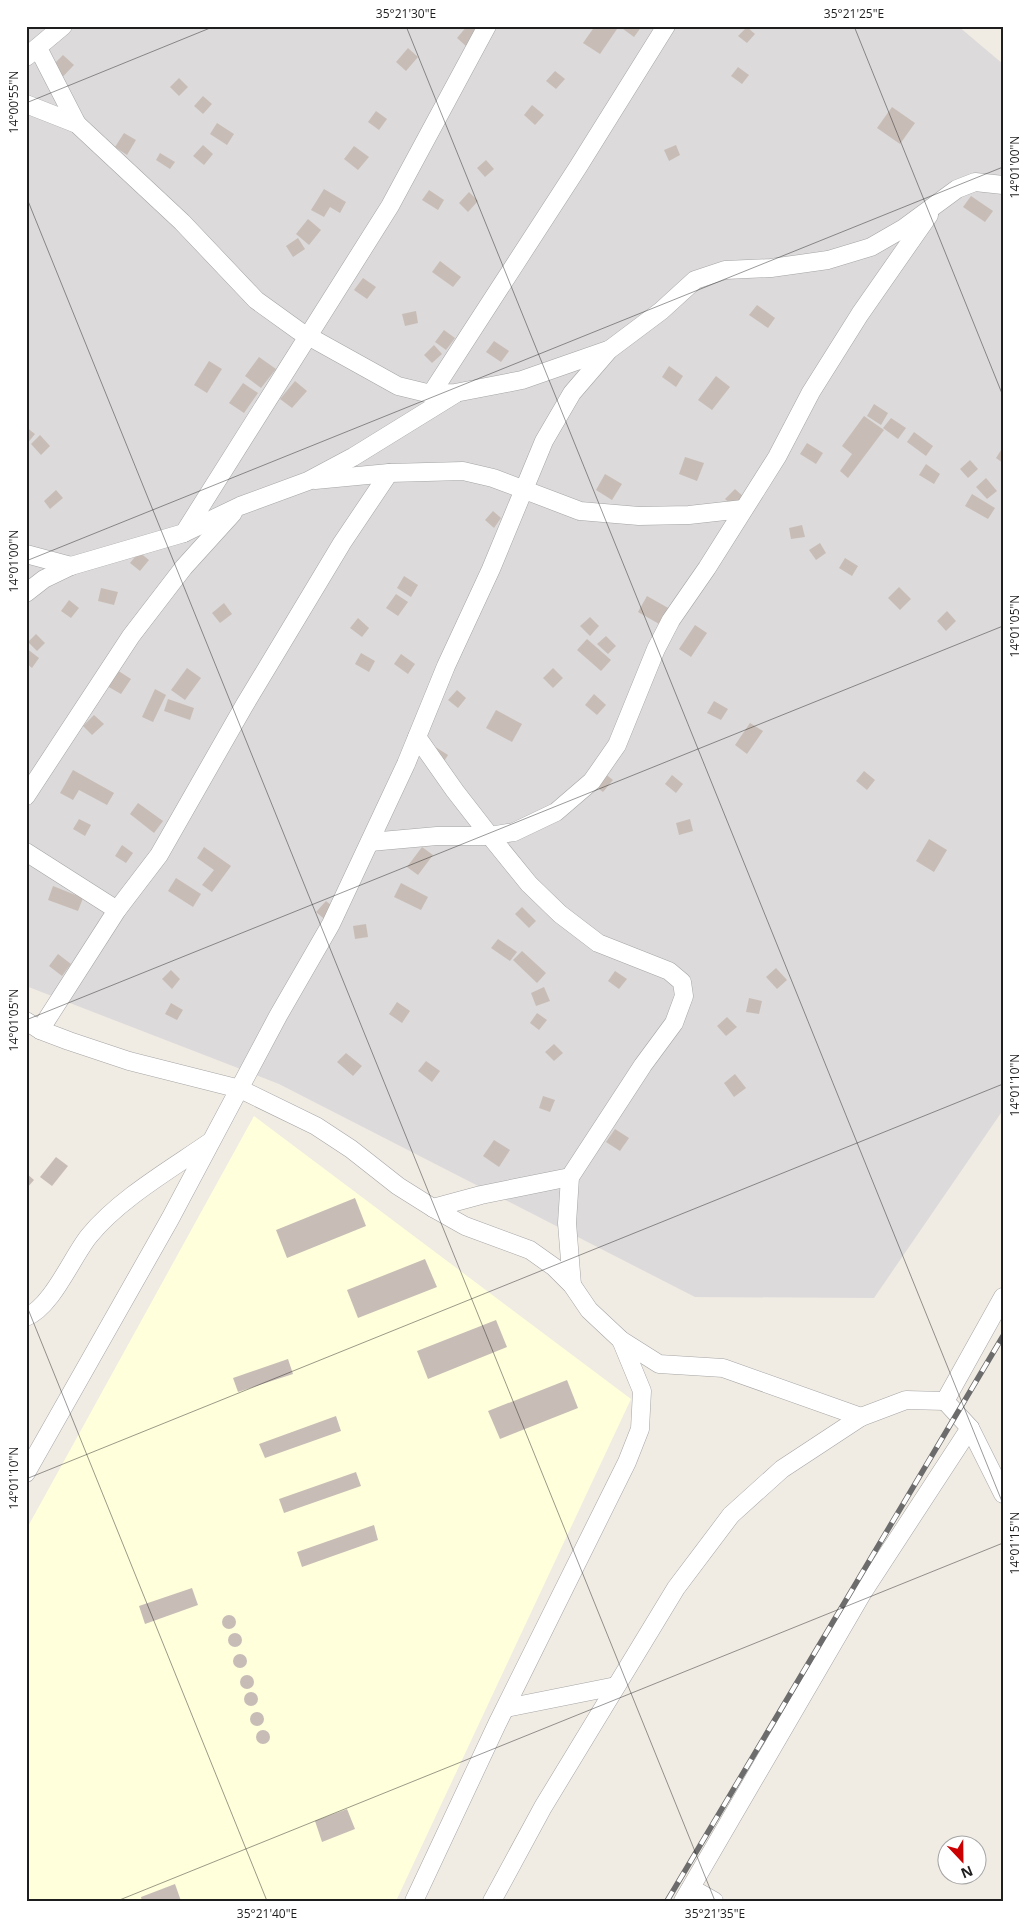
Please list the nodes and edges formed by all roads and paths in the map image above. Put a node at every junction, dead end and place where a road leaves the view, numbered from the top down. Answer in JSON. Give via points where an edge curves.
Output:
{"nodes":[{"id":1,"x":63,"y":26,"type":"edge"},
{"id":2,"x":487,"y":26,"type":"edge"},
{"id":3,"x":666,"y":26,"type":"edge"},
{"id":4,"x":32,"y":53,"type":"edge"},
{"id":5,"x":26,"y":104,"type":"edge"},
{"id":6,"x":77,"y":124,"type":"junction"},
{"id":7,"x":1003,"y":185,"type":"edge"},
{"id":8,"x":939,"y":202,"type":"junction"},
{"id":9,"x":307,"y":336,"type":"junction"},
{"id":10,"x":609,"y":350,"type":"junction"},
{"id":11,"x":456,"y":393,"type":"junction"},
{"id":12,"x":431,"y":394,"type":"junction"},
{"id":13,"x":389,"y":473,"type":"junction"},
{"id":14,"x":308,"y":480,"type":"junction"},
{"id":15,"x":523,"y":490,"type":"junction"},
{"id":16,"x":240,"y":506,"type":"junction"},
{"id":17,"x":743,"y":510,"type":"junction"},
{"id":18,"x":184,"y":533,"type":"junction"},
{"id":19,"x":26,"y":554,"type":"edge"},
{"id":20,"x":71,"y":566,"type":"junction"},
{"id":21,"x":26,"y":593,"type":"edge"},
{"id":22,"x":417,"y":737,"type":"junction"},
{"id":23,"x":26,"y":796,"type":"edge"},
{"id":24,"x":490,"y":836,"type":"junction"},
{"id":25,"x":370,"y":842,"type":"junction"},
{"id":26,"x":26,"y":852,"type":"edge"},
{"id":27,"x":117,"y":910,"type":"junction"},
{"id":28,"x":33,"y":1026,"type":"edge"},
{"id":29,"x":240,"y":1089,"type":"junction"},
{"id":30,"x":213,"y":1140,"type":"junction"},
{"id":31,"x":570,"y":1177,"type":"junction"},
{"id":32,"x":433,"y":1208,"type":"junction"},
{"id":33,"x":572,"y":1285,"type":"junction"},
{"id":34,"x":1003,"y":1297,"type":"edge"},
{"id":35,"x":26,"y":1317,"type":"edge"},
{"id":36,"x":621,"y":1340,"type":"junction"},
{"id":37,"x":945,"y":1401,"type":"junction"},
{"id":38,"x":861,"y":1416,"type":"junction"},
{"id":39,"x":970,"y":1428,"type":"junction"},
{"id":40,"x":26,"y":1473,"type":"edge"},
{"id":41,"x":1003,"y":1494,"type":"edge"},
{"id":42,"x":616,"y":1686,"type":"junction"},
{"id":43,"x":506,"y":1708,"type":"junction"},
{"id":44,"x":687,"y":1894,"type":"edge"},
{"id":45,"x":414,"y":1901,"type":"edge"},
{"id":46,"x":492,"y":1901,"type":"edge"},
{"id":47,"x":714,"y":1901,"type":"edge"}],
"edges":[{"from":1,"to":4,"type":"street"},
{"from":2,"to":9,"type":"street","via":[[390,206]]},
{"from":3,"to":12,"type":"street"},
{"from":4,"to":6,"type":"street"},
{"from":5,"to":6,"type":"street"},
{"from":6,"to":9,"type":"street","via":[[182,222],[256,300]]},
{"from":7,"to":8,"type":"street","via":[[976,182],[957,189]]},
{"from":8,"to":10,"type":"street","via":[[872,247],[828,260],[725,270],[695,280],[661,312]]},
{"from":8,"to":17,"type":"street","via":[[860,314]]},
{"from":9,"to":12,"type":"street","via":[[398,386]]},
{"from":9,"to":18,"type":"street"},
{"from":10,"to":11,"type":"street","via":[[522,380]]},
{"from":10,"to":15,"type":"street","via":[[572,393],[544,441]]},
{"from":11,"to":12,"type":"street"},
{"from":11,"to":14,"type":"street","via":[[353,457]]},
{"from":13,"to":14,"type":"street"},
{"from":13,"to":15,"type":"street","via":[[463,471]]},
{"from":13,"to":27,"type":"street","via":[[342,543],[244,706],[160,855]]},
{"from":14,"to":16,"type":"street"},
{"from":15,"to":17,"type":"street","via":[[580,511],[639,516]]},
{"from":15,"to":22,"type":"street"},
{"from":16,"to":18,"type":"street"},
{"from":16,"to":23,"type":"street","via":[[184,567],[131,636]]},
{"from":17,"to":24,"type":"street","via":[[671,620],[617,745],[592,781],[556,812],[514,832]]},
{"from":18,"to":20,"type":"street"},
{"from":19,"to":20,"type":"street"},
{"from":20,"to":21,"type":"street","via":[[44,578]]},
{"from":22,"to":24,"type":"street"},
{"from":22,"to":25,"type":"street"},
{"from":24,"to":25,"type":"street","via":[[437,836]]},
{"from":24,"to":31,"type":"street","via":[[529,884],[560,914],[598,943],[669,971],[682,982],[684,996],[674,1022]]},
{"from":25,"to":29,"type":"street","via":[[331,924]]},
{"from":26,"to":27,"type":"street"},
{"from":27,"to":28,"type":"street"},
{"from":28,"to":29,"type":"street","via":[[130,1061]]},
{"from":29,"to":30,"type":"street"},
{"from":29,"to":32,"type":"street","via":[[316,1126]]},
{"from":30,"to":35,"type":"street","via":[[118,1208],[89,1236],[41,1306]]},
{"from":30,"to":40,"type":"street"},
{"from":31,"to":32,"type":"street"},
{"from":31,"to":33,"type":"street","via":[[567,1223]]},
{"from":32,"to":33,"type":"street","via":[[465,1226],[530,1250],[554,1266]]},
{"from":33,"to":36,"type":"street","via":[[589,1310]]},
{"from":34,"to":37,"type":"street"},
{"from":36,"to":38,"type":"street","via":[[658,1364],[723,1368]]},
{"from":36,"to":43,"type":"street","via":[[642,1391],[640,1429]]},
{"from":37,"to":38,"type":"street","via":[[906,1400]]},
{"from":37,"to":39,"type":"street"},
{"from":38,"to":42,"type":"street","via":[[782,1469],[731,1514],[676,1588]]},
{"from":39,"to":41,"type":"street"},
{"from":39,"to":44,"type":"street","via":[[863,1592]]},
{"from":42,"to":43,"type":"street"},
{"from":42,"to":46,"type":"street","via":[[543,1807]]},
{"from":43,"to":45,"type":"street"},
{"from":44,"to":47,"type":"street"}]}
